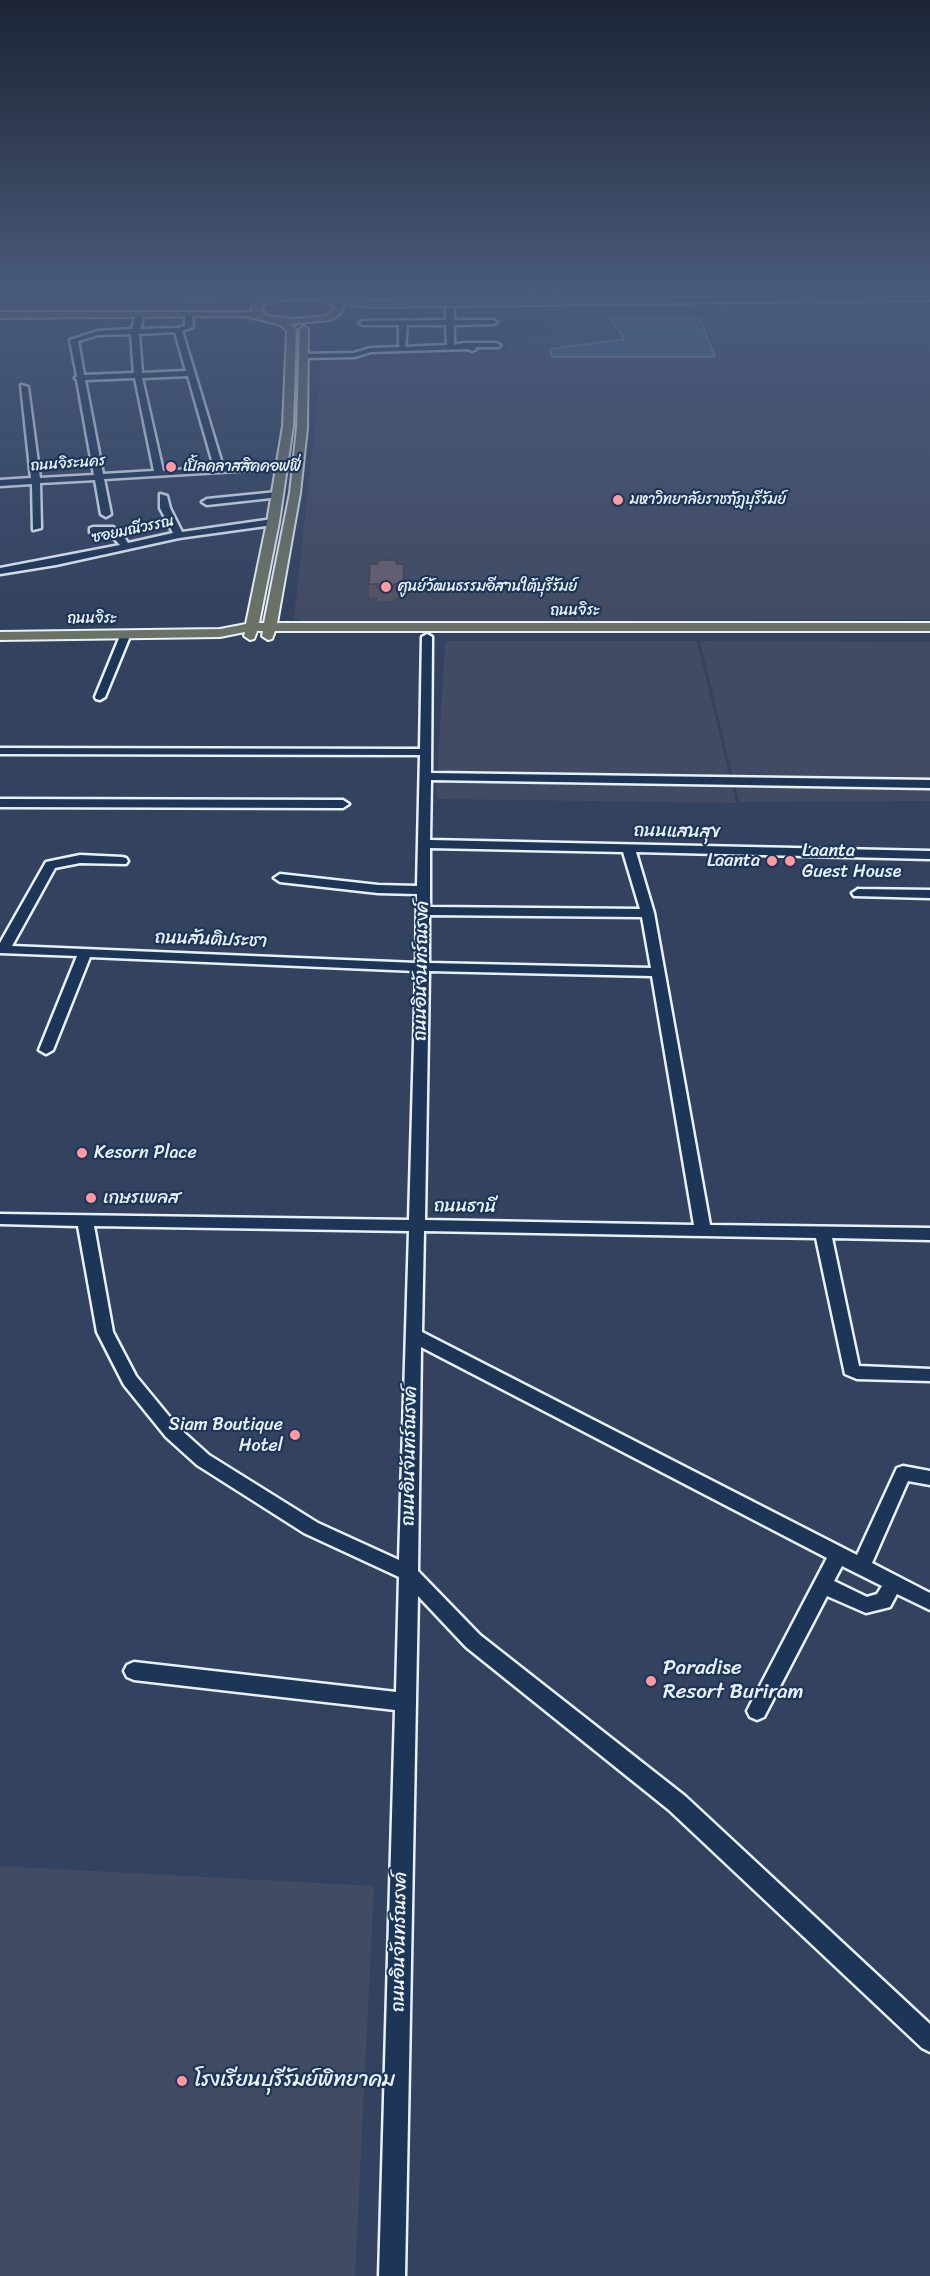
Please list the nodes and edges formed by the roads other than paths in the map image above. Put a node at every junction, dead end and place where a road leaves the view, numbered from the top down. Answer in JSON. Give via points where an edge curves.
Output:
{"nodes":[{"id":1,"x":25,"y":397,"type":"edge"},
{"id":2,"x":83,"y":397,"type":"edge"},
{"id":3,"x":143,"y":397,"type":"edge"},
{"id":4,"x":198,"y":397,"type":"edge"},
{"id":5,"x":289,"y":397,"type":"edge"},
{"id":6,"x":302,"y":397,"type":"edge"},
{"id":7,"x":282,"y":466,"type":"junction"},
{"id":8,"x":219,"y":468,"type":"junction"},
{"id":9,"x":159,"y":472,"type":"junction"},
{"id":10,"x":98,"y":475,"type":"junction"},
{"id":11,"x":36,"y":480,"type":"junction"},
{"id":12,"x":0,"y":483,"type":"edge"},
{"id":13,"x":277,"y":495,"type":"junction"},
{"id":14,"x":163,"y":496,"type":"dead end"},
{"id":15,"x":207,"y":502,"type":"dead end"},
{"id":16,"x":106,"y":514,"type":"dead end"},
{"id":17,"x":273,"y":522,"type":"junction"},
{"id":18,"x":36,"y":528,"type":"dead end"},
{"id":19,"x":93,"y":530,"type":"dead end"},
{"id":20,"x":179,"y":535,"type":"junction"},
{"id":21,"x":126,"y":547,"type":"junction"},
{"id":22,"x":0,"y":571,"type":"edge"},
{"id":23,"x":930,"y":627,"type":"edge"},
{"id":24,"x":250,"y":632,"type":"junction"},
{"id":25,"x":269,"y":632,"type":"junction"},
{"id":26,"x":790,"y":632,"type":"junction"},
{"id":27,"x":766,"y":633,"type":"junction"},
{"id":28,"x":0,"y":636,"type":"edge"},
{"id":29,"x":125,"y":636,"type":"junction"},
{"id":30,"x":427,"y":637,"type":"junction"},
{"id":31,"x":930,"y":637,"type":"edge"},
{"id":32,"x":100,"y":697,"type":"dead end"},
{"id":33,"x":0,"y":751,"type":"edge"},
{"id":34,"x":425,"y":752,"type":"junction"},
{"id":35,"x":425,"y":776,"type":"junction"},
{"id":36,"x":930,"y":784,"type":"edge"},
{"id":37,"x":0,"y":803,"type":"edge"},
{"id":38,"x":343,"y":804,"type":"dead end"},
{"id":39,"x":424,"y":844,"type":"junction"},
{"id":40,"x":629,"y":849,"type":"junction"},
{"id":41,"x":930,"y":855,"type":"edge"},
{"id":42,"x":122,"y":861,"type":"dead end"},
{"id":43,"x":279,"y":878,"type":"dead end"},
{"id":44,"x":423,"y":890,"type":"junction"},
{"id":45,"x":858,"y":893,"type":"dead end"},
{"id":46,"x":930,"y":894,"type":"edge"},
{"id":47,"x":423,"y":911,"type":"junction"},
{"id":48,"x":648,"y":913,"type":"junction"},
{"id":49,"x":2,"y":949,"type":"edge"},
{"id":50,"x":85,"y":953,"type":"junction"},
{"id":51,"x":422,"y":967,"type":"junction"},
{"id":52,"x":659,"y":972,"type":"junction"},
{"id":53,"x":46,"y":1050,"type":"dead end"},
{"id":54,"x":85,"y":1219,"type":"junction"},
{"id":55,"x":0,"y":1220,"type":"edge"},
{"id":56,"x":417,"y":1226,"type":"junction"},
{"id":57,"x":703,"y":1230,"type":"junction"},
{"id":58,"x":823,"y":1232,"type":"junction"},
{"id":59,"x":930,"y":1234,"type":"edge"},
{"id":60,"x":413,"y":1335,"type":"junction"},
{"id":61,"x":930,"y":1375,"type":"edge"},
{"id":62,"x":930,"y":1478,"type":"edge"},
{"id":63,"x":838,"y":1555,"type":"junction"},
{"id":64,"x":861,"y":1566,"type":"junction"},
{"id":65,"x":408,"y":1574,"type":"junction"},
{"id":66,"x":894,"y":1583,"type":"junction"},
{"id":67,"x":823,"y":1585,"type":"junction"},
{"id":68,"x":930,"y":1602,"type":"edge"},
{"id":69,"x":134,"y":1671,"type":"dead end"},
{"id":70,"x":405,"y":1702,"type":"junction"},
{"id":71,"x":757,"y":1711,"type":"dead end"},
{"id":72,"x":930,"y":2040,"type":"edge"},
{"id":73,"x":393,"y":2276,"type":"edge"}],
"edges":[{"from":1,"to":11,"type":"street"},
{"from":2,"to":10,"type":"street"},
{"from":3,"to":9,"type":"street"},
{"from":4,"to":8,"type":"street"},
{"from":5,"to":7,"type":"main road"},
{"from":6,"to":25,"type":"main road","via":[[295,493]]},
{"from":7,"to":8,"type":"street","name":"ถนนจิระนคร"},
{"from":7,"to":13,"type":"main road"},
{"from":8,"to":9,"type":"street","name":"ถนนจิระนคร"},
{"from":9,"to":10,"type":"street","name":"ถนนจิระนคร"},
{"from":10,"to":11,"type":"street","name":"ถนนจิระนคร"},
{"from":10,"to":16,"type":"street"},
{"from":11,"to":12,"type":"street","name":"ถนนจิระนคร"},
{"from":11,"to":18,"type":"street"},
{"from":13,"to":15,"type":"street"},
{"from":13,"to":17,"type":"main road"},
{"from":14,"to":20,"type":"street"},
{"from":17,"to":20,"type":"street","name":"ซอยมณีวรรณ"},
{"from":17,"to":24,"type":"main road"},
{"from":19,"to":21,"type":"street","via":[[110,529]]},
{"from":20,"to":21,"type":"street","name":"ซอยมณีวรรณ"},
{"from":21,"to":22,"type":"street","name":"ซอยมณีวรรณ"},
{"from":23,"to":26,"type":"main road","name":"ถนนจิระ"},
{"from":24,"to":25,"type":"main road","name":"ถนนจิระ"},
{"from":24,"to":29,"type":"main road","name":"ถนนจิระ"},
{"from":25,"to":27,"type":"main road","name":"ถนนจิระ"},
{"from":25,"to":30,"type":"main road","name":"ถนนจิระ"},
{"from":26,"to":27,"type":"main road","name":"ถนนจิระ"},
{"from":26,"to":31,"type":"main road","name":"ถนนจิระ"},
{"from":27,"to":30,"type":"main road","name":"ถนนจิระ"},
{"from":28,"to":29,"type":"main road","name":"ถนนจิระ"},
{"from":29,"to":32,"type":"street"},
{"from":30,"to":34,"type":"street","name":"ถนนอินจันทร์ณรงค์"},
{"from":33,"to":34,"type":"street"},
{"from":34,"to":35,"type":"street","name":"ถนนอินจันทร์ณรงค์"},
{"from":35,"to":36,"type":"street"},
{"from":35,"to":39,"type":"street","name":"ถนนอินจันทร์ณรงค์"},
{"from":37,"to":38,"type":"street"},
{"from":39,"to":40,"type":"street","name":"ถนนแสนสุข"},
{"from":39,"to":44,"type":"street","name":"ถนนอินจันทร์ณรงค์"},
{"from":40,"to":41,"type":"street","name":"ถนนแสนสุข"},
{"from":40,"to":48,"type":"street"},
{"from":42,"to":49,"type":"street","via":[[80,859],[50,865]]},
{"from":43,"to":44,"type":"street"},
{"from":44,"to":47,"type":"street","name":"ถนนอินจันทร์ณรงค์"},
{"from":45,"to":46,"type":"street"},
{"from":47,"to":48,"type":"street"},
{"from":47,"to":51,"type":"street","name":"ถนนอินจันทร์ณรงค์"},
{"from":48,"to":52,"type":"street"},
{"from":49,"to":50,"type":"street","name":"ถนนสันติประชา"},
{"from":50,"to":51,"type":"street","name":"ถนนสันติประชา"},
{"from":50,"to":53,"type":"street"},
{"from":51,"to":52,"type":"street","name":"ถนนสันติประชา"},
{"from":51,"to":56,"type":"street","name":"ถนนอินจันทร์ณรงค์"},
{"from":52,"to":57,"type":"street"},
{"from":54,"to":55,"type":"street","name":"ถนนธานี"},
{"from":54,"to":56,"type":"street","name":"ถนนธานี"},
{"from":54,"to":65,"type":"street","via":[[105,1332],[130,1380],[171,1432],[203,1460],[311,1528]]},
{"from":56,"to":57,"type":"street","name":"ถนนธานี"},
{"from":56,"to":60,"type":"street","name":"ถนนอินจันทร์ณรงค์"},
{"from":57,"to":58,"type":"street","name":"ถนนธานี"},
{"from":58,"to":59,"type":"street","name":"ถนนธานี"},
{"from":58,"to":61,"type":"street","via":[[851,1369],[857,1373]]},
{"from":60,"to":63,"type":"street"},
{"from":60,"to":65,"type":"street","name":"ถนนอินจันทร์ณรงค์"},
{"from":62,"to":64,"type":"street","via":[[903,1473]]},
{"from":63,"to":64,"type":"street"},
{"from":63,"to":67,"type":"street"},
{"from":64,"to":66,"type":"street"},
{"from":65,"to":70,"type":"street","name":"ถนนอินจันทร์ณรงค์"},
{"from":65,"to":72,"type":"street","via":[[473,1641],[677,1803]]},
{"from":66,"to":67,"type":"street","via":[[883,1601],[866,1605]]},
{"from":66,"to":68,"type":"street"},
{"from":67,"to":71,"type":"street"},
{"from":69,"to":70,"type":"street"},
{"from":70,"to":73,"type":"street","name":"ถนนอินจันทร์ณรงค์"}]}
